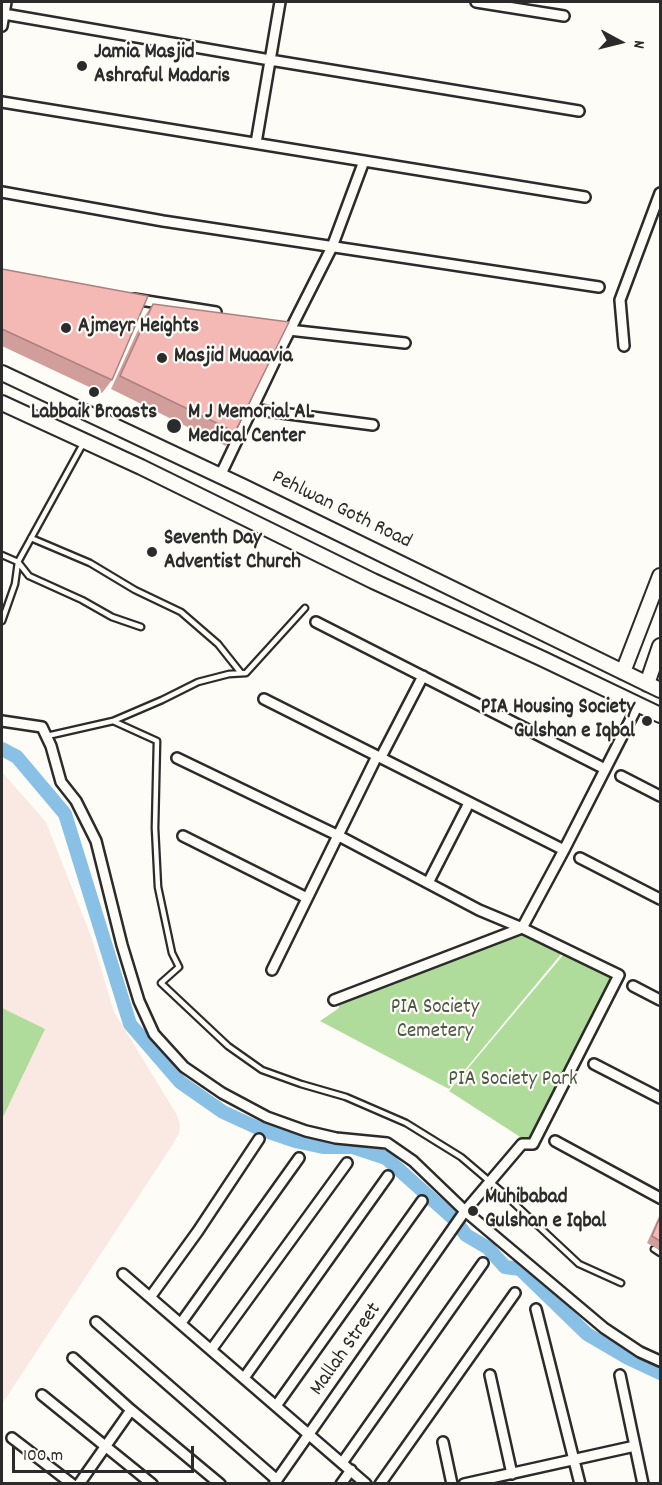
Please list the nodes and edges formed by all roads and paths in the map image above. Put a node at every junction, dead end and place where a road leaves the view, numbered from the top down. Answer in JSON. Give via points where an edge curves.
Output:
{"nodes":[{"id":1,"x":6,"y":2,"type":"edge"},
{"id":2,"x":280,"y":2,"type":"edge"},
{"id":3,"x":476,"y":2,"type":"edge"},
{"id":4,"x":4,"y":14,"type":"junction"},
{"id":5,"x":564,"y":16,"type":"dead end"},
{"id":6,"x":2,"y":26,"type":"edge"},
{"id":7,"x":270,"y":60,"type":"junction"},
{"id":8,"x":2,"y":102,"type":"edge"},
{"id":9,"x":579,"y":111,"type":"dead end"},
{"id":10,"x":256,"y":143,"type":"junction"},
{"id":11,"x":364,"y":161,"type":"junction"},
{"id":12,"x":2,"y":192,"type":"edge"},
{"id":13,"x":660,"y":193,"type":"edge"},
{"id":14,"x":585,"y":197,"type":"dead end"},
{"id":15,"x":332,"y":247,"type":"junction"},
{"id":16,"x":600,"y":287,"type":"dead end"},
{"id":17,"x":128,"y":298,"type":"edge"},
{"id":18,"x":232,"y":315,"type":"edge"},
{"id":19,"x":290,"y":330,"type":"junction"},
{"id":20,"x":405,"y":343,"type":"dead end"},
{"id":21,"x":624,"y":346,"type":"dead end"},
{"id":22,"x":2,"y":373,"type":"edge"},
{"id":23,"x":2,"y":403,"type":"edge"},
{"id":24,"x":71,"y":406,"type":"junction"},
{"id":25,"x":251,"y":409,"type":"junction"},
{"id":26,"x":373,"y":425,"type":"dead end"},
{"id":27,"x":60,"y":430,"type":"junction"},
{"id":28,"x":84,"y":442,"type":"junction"},
{"id":29,"x":201,"y":467,"type":"junction"},
{"id":30,"x":220,"y":476,"type":"junction"},
{"id":31,"x":188,"y":490,"type":"junction"},
{"id":32,"x":31,"y":538,"type":"junction"},
{"id":33,"x":2,"y":555,"type":"edge"},
{"id":34,"x":18,"y":562,"type":"junction"},
{"id":35,"x":660,"y":576,"type":"edge"},
{"id":36,"x":304,"y":608,"type":"dead end"},
{"id":37,"x":2,"y":621,"type":"edge"},
{"id":38,"x":316,"y":622,"type":"dead end"},
{"id":39,"x":141,"y":627,"type":"dead end"},
{"id":40,"x":554,"y":637,"type":"junction"},
{"id":41,"x":660,"y":646,"type":"edge"},
{"id":42,"x":543,"y":658,"type":"junction"},
{"id":43,"x":623,"y":672,"type":"junction"},
{"id":44,"x":241,"y":673,"type":"junction"},
{"id":45,"x":423,"y":676,"type":"junction"},
{"id":46,"x":647,"y":684,"type":"junction"},
{"id":47,"x":660,"y":690,"type":"edge"},
{"id":48,"x":264,"y":699,"type":"dead end"},
{"id":49,"x":638,"y":705,"type":"junction"},
{"id":50,"x":660,"y":715,"type":"edge"},
{"id":51,"x":2,"y":721,"type":"edge"},
{"id":52,"x":113,"y":721,"type":"junction"},
{"id":53,"x":46,"y":737,"type":"junction"},
{"id":54,"x":379,"y":757,"type":"junction"},
{"id":55,"x":177,"y":758,"type":"dead end"},
{"id":56,"x":605,"y":769,"type":"junction"},
{"id":57,"x":621,"y":776,"type":"dead end"},
{"id":58,"x":660,"y":796,"type":"edge"},
{"id":59,"x":469,"y":803,"type":"junction"},
{"id":60,"x":183,"y":836,"type":"dead end"},
{"id":61,"x":339,"y":836,"type":"junction"},
{"id":62,"x":564,"y":850,"type":"junction"},
{"id":63,"x":580,"y":858,"type":"dead end"},
{"id":64,"x":428,"y":883,"type":"junction"},
{"id":65,"x":307,"y":898,"type":"junction"},
{"id":66,"x":660,"y":899,"type":"edge"},
{"id":67,"x":522,"y":928,"type":"junction"},
{"id":68,"x":272,"y":970,"type":"dead end"},
{"id":69,"x":633,"y":986,"type":"dead end"},
{"id":70,"x":334,"y":1000,"type":"dead end"},
{"id":71,"x":660,"y":1000,"type":"edge"},
{"id":72,"x":594,"y":1064,"type":"dead end"},
{"id":73,"x":660,"y":1098,"type":"edge"},
{"id":74,"x":259,"y":1138,"type":"dead end"},
{"id":75,"x":555,"y":1141,"type":"dead end"},
{"id":76,"x":299,"y":1158,"type":"dead end"},
{"id":77,"x":347,"y":1163,"type":"dead end"},
{"id":78,"x":388,"y":1176,"type":"dead end"},
{"id":79,"x":490,"y":1182,"type":"junction"},
{"id":80,"x":660,"y":1197,"type":"edge"},
{"id":81,"x":422,"y":1201,"type":"dead end"},
{"id":82,"x":463,"y":1215,"type":"junction"},
{"id":83,"x":654,"y":1249,"type":"dead end"},
{"id":84,"x":660,"y":1253,"type":"edge"},
{"id":85,"x":483,"y":1263,"type":"dead end"},
{"id":86,"x":123,"y":1274,"type":"dead end"},
{"id":87,"x":621,"y":1283,"type":"dead end"},
{"id":88,"x":515,"y":1293,"type":"dead end"},
{"id":89,"x":151,"y":1296,"type":"junction"},
{"id":90,"x":536,"y":1309,"type":"dead end"},
{"id":91,"x":96,"y":1322,"type":"dead end"},
{"id":92,"x":181,"y":1323,"type":"junction"},
{"id":93,"x":211,"y":1350,"type":"junction"},
{"id":94,"x":73,"y":1358,"type":"dead end"},
{"id":95,"x":660,"y":1361,"type":"edge"},
{"id":96,"x":490,"y":1375,"type":"dead end"},
{"id":97,"x":620,"y":1375,"type":"dead end"},
{"id":98,"x":244,"y":1378,"type":"junction"},
{"id":99,"x":42,"y":1395,"type":"dead end"},
{"id":100,"x":276,"y":1406,"type":"junction"},
{"id":101,"x":131,"y":1410,"type":"junction"},
{"id":102,"x":309,"y":1435,"type":"junction"},
{"id":103,"x":12,"y":1438,"type":"dead end"},
{"id":104,"x":443,"y":1442,"type":"dead end"},
{"id":105,"x":106,"y":1446,"type":"junction"},
{"id":106,"x":635,"y":1446,"type":"junction"},
{"id":107,"x":574,"y":1460,"type":"junction"},
{"id":108,"x":342,"y":1463,"type":"junction"},
{"id":109,"x":351,"y":1470,"type":"junction"},
{"id":110,"x":514,"y":1473,"type":"junction"},
{"id":111,"x":276,"y":1481,"type":"edge"},
{"id":112,"x":72,"y":1484,"type":"edge"},
{"id":113,"x":80,"y":1484,"type":"edge"},
{"id":114,"x":152,"y":1484,"type":"edge"},
{"id":115,"x":220,"y":1484,"type":"edge"},
{"id":116,"x":341,"y":1484,"type":"edge"},
{"id":117,"x":366,"y":1484,"type":"edge"},
{"id":118,"x":380,"y":1484,"type":"edge"},
{"id":119,"x":452,"y":1484,"type":"edge"},
{"id":120,"x":464,"y":1484,"type":"edge"},
{"id":121,"x":518,"y":1484,"type":"edge"},
{"id":122,"x":580,"y":1484,"type":"edge"},
{"id":123,"x":643,"y":1484,"type":"edge"}],
"edges":[{"from":1,"to":4,"type":"street"},
{"from":2,"to":7,"type":"street"},
{"from":3,"to":5,"type":"street"},
{"from":4,"to":6,"type":"street"},
{"from":4,"to":7,"type":"street"},
{"from":7,"to":9,"type":"street"},
{"from":7,"to":10,"type":"street"},
{"from":8,"to":10,"type":"street"},
{"from":10,"to":11,"type":"street"},
{"from":11,"to":14,"type":"street"},
{"from":11,"to":15,"type":"street"},
{"from":12,"to":15,"type":"street"},
{"from":13,"to":21,"type":"street","via":[[620,300]]},
{"from":15,"to":16,"type":"street"},
{"from":15,"to":19,"type":"street"},
{"from":17,"to":18,"type":"street"},
{"from":19,"to":20,"type":"street"},
{"from":19,"to":25,"type":"street"},
{"from":22,"to":24,"type":"main road","name":"Pehlwan Goth Road"},
{"from":23,"to":27,"type":"main road"},
{"from":24,"to":27,"type":"main road"},
{"from":24,"to":29,"type":"main road","name":"Pehlwan Goth Road"},
{"from":25,"to":26,"type":"street"},
{"from":25,"to":30,"type":"street"},
{"from":27,"to":28,"type":"main road"},
{"from":28,"to":31,"type":"main road"},
{"from":28,"to":32,"type":"lane"},
{"from":29,"to":30,"type":"main road","name":"Pehlwan Goth Road"},
{"from":29,"to":31,"type":"main road"},
{"from":30,"to":40,"type":"main road","name":"Pehlwan Goth Road"},
{"from":31,"to":42,"type":"main road"},
{"from":32,"to":34,"type":"lane"},
{"from":32,"to":44,"type":"lane","via":[[90,563],[182,612],[218,644]]},
{"from":33,"to":34,"type":"lane"},
{"from":34,"to":37,"type":"lane"},
{"from":34,"to":39,"type":"lane","via":[[29,576]]},
{"from":35,"to":43,"type":"main road"},
{"from":36,"to":44,"type":"lane","via":[[246,673]]},
{"from":38,"to":45,"type":"street"},
{"from":40,"to":42,"type":"main road"},
{"from":40,"to":43,"type":"main road","name":"Pehlwan Goth Road"},
{"from":41,"to":46,"type":"main road"},
{"from":42,"to":49,"type":"main road"},
{"from":43,"to":46,"type":"main road","name":"Pehlwan Goth Road"},
{"from":44,"to":52,"type":"lane","via":[[198,682]]},
{"from":45,"to":54,"type":"street"},
{"from":45,"to":56,"type":"street"},
{"from":46,"to":47,"type":"main road","name":"Pehlwan Goth Road"},
{"from":48,"to":54,"type":"street"},
{"from":49,"to":50,"type":"main road"},
{"from":49,"to":56,"type":"street"},
{"from":51,"to":53,"type":"street","via":[[42,727]]},
{"from":52,"to":53,"type":"lane"},
{"from":52,"to":79,"type":"lane","via":[[157,741],[158,887],[172,953],[179,967],[161,983],[228,1046],[262,1070],[346,1097],[406,1123],[460,1157]]},
{"from":53,"to":82,"type":"street","via":[[61,782],[76,801],[96,841],[132,979],[154,1034],[184,1067],[267,1117],[336,1138],[387,1143],[413,1161]]},
{"from":54,"to":59,"type":"street"},
{"from":54,"to":61,"type":"street"},
{"from":55,"to":61,"type":"street"},
{"from":56,"to":62,"type":"street"},
{"from":57,"to":58,"type":"street"},
{"from":59,"to":62,"type":"street"},
{"from":59,"to":64,"type":"street"},
{"from":60,"to":65,"type":"street"},
{"from":61,"to":64,"type":"street"},
{"from":61,"to":65,"type":"street"},
{"from":62,"to":67,"type":"street"},
{"from":63,"to":66,"type":"street"},
{"from":64,"to":67,"type":"street"},
{"from":65,"to":68,"type":"street"},
{"from":67,"to":70,"type":"street"},
{"from":67,"to":79,"type":"street","name":"Mallah Street","via":[[620,975],[534,1144],[522,1144]]},
{"from":69,"to":71,"type":"street"},
{"from":72,"to":73,"type":"street"},
{"from":74,"to":89,"type":"street"},
{"from":75,"to":80,"type":"street"},
{"from":76,"to":92,"type":"street"},
{"from":77,"to":93,"type":"street"},
{"from":78,"to":98,"type":"street"},
{"from":79,"to":82,"type":"street","name":"Mallah Street"},
{"from":79,"to":87,"type":"lane","via":[[579,1264]]},
{"from":81,"to":100,"type":"street"},
{"from":82,"to":95,"type":"street","via":[[604,1328]]},
{"from":82,"to":102,"type":"street","name":"Mallah Street"},
{"from":83,"to":84,"type":"lane"},
{"from":85,"to":108,"type":"street"},
{"from":86,"to":89,"type":"street"},
{"from":88,"to":118,"type":"street"},
{"from":89,"to":92,"type":"street"},
{"from":90,"to":107,"type":"street"},
{"from":91,"to":111,"type":"street"},
{"from":92,"to":93,"type":"street"},
{"from":93,"to":98,"type":"street"},
{"from":94,"to":101,"type":"street"},
{"from":96,"to":110,"type":"street"},
{"from":97,"to":106,"type":"street"},
{"from":98,"to":100,"type":"street"},
{"from":99,"to":105,"type":"street"},
{"from":100,"to":102,"type":"street"},
{"from":101,"to":105,"type":"street"},
{"from":101,"to":115,"type":"street"},
{"from":102,"to":108,"type":"street"},
{"from":102,"to":111,"type":"street","name":"Mallah Street"},
{"from":103,"to":112,"type":"street"},
{"from":104,"to":119,"type":"street"},
{"from":105,"to":113,"type":"street"},
{"from":105,"to":114,"type":"street"},
{"from":106,"to":107,"type":"street"},
{"from":106,"to":123,"type":"street"},
{"from":107,"to":110,"type":"street"},
{"from":107,"to":122,"type":"street"},
{"from":108,"to":109,"type":"street"},
{"from":109,"to":116,"type":"street"},
{"from":109,"to":117,"type":"street"},
{"from":110,"to":120,"type":"street"},
{"from":110,"to":121,"type":"street"}]}
